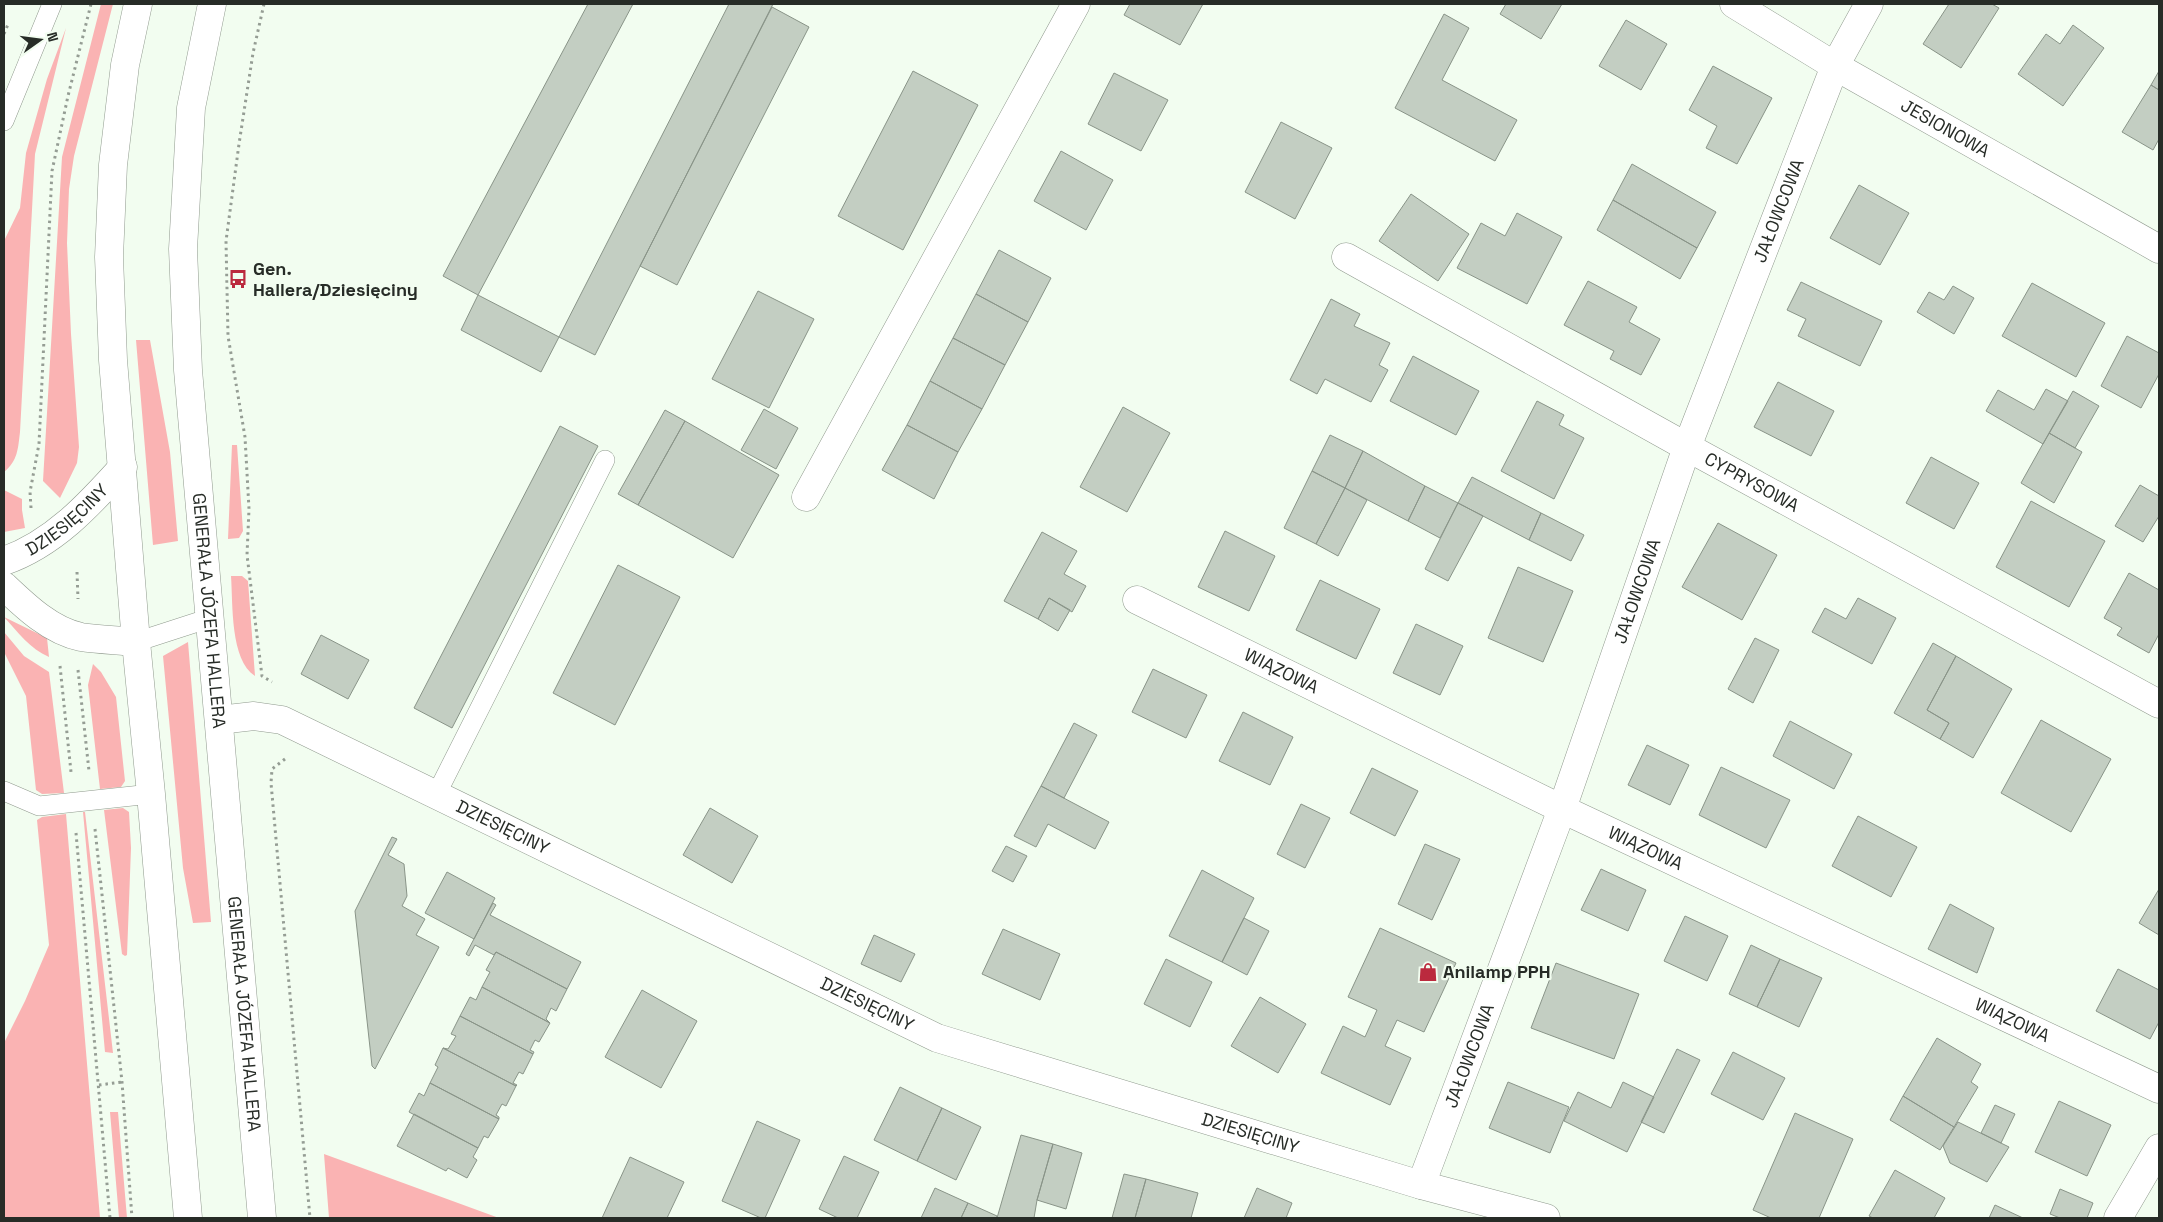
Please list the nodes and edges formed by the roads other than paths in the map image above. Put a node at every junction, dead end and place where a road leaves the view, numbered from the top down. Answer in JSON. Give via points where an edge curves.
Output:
{"nodes":[{"id":1,"x":52,"y":4,"type":"edge"},
{"id":2,"x":138,"y":4,"type":"edge"},
{"id":3,"x":212,"y":4,"type":"edge"},
{"id":4,"x":1076,"y":4,"type":"edge"},
{"id":5,"x":1734,"y":4,"type":"edge"},
{"id":6,"x":1869,"y":4,"type":"edge"},
{"id":7,"x":1835,"y":66,"type":"junction"},
{"id":8,"x":4,"y":122,"type":"edge"},
{"id":9,"x":2159,"y":249,"type":"edge"},
{"id":10,"x":1346,"y":256,"type":"dead end"},
{"id":11,"x":1687,"y":447,"type":"junction"},
{"id":12,"x":605,"y":460,"type":"dead end"},
{"id":13,"x":122,"y":467,"type":"junction"},
{"id":14,"x":806,"y":497,"type":"dead end"},
{"id":15,"x":4,"y":560,"type":"edge"},
{"id":16,"x":4,"y":586,"type":"edge"},
{"id":17,"x":1137,"y":600,"type":"dead end"},
{"id":18,"x":210,"y":618,"type":"junction"},
{"id":19,"x":136,"y":642,"type":"junction"},
{"id":20,"x":2159,"y":704,"type":"edge"},
{"id":21,"x":219,"y":720,"type":"junction"},
{"id":22,"x":4,"y":791,"type":"edge"},
{"id":23,"x":151,"y":794,"type":"junction"},
{"id":24,"x":436,"y":795,"type":"junction"},
{"id":25,"x":1562,"y":809,"type":"junction"},
{"id":26,"x":2159,"y":1089,"type":"edge"},
{"id":27,"x":2159,"y":1148,"type":"edge"},
{"id":28,"x":1421,"y":1185,"type":"junction"},
{"id":29,"x":188,"y":1218,"type":"edge"},
{"id":30,"x":262,"y":1218,"type":"edge"},
{"id":31,"x":1546,"y":1218,"type":"edge"},
{"id":32,"x":2118,"y":1218,"type":"edge"}],
"edges":[{"from":1,"to":8,"type":"lane"},
{"from":2,"to":13,"type":"street","via":[[125,65],[113,165],[109,257]]},
{"from":3,"to":18,"type":"street","name":"GENERAŁA JÓZEFA HALLERA","via":[[191,108],[183,249],[188,370]]},
{"from":4,"to":14,"type":"street"},
{"from":5,"to":7,"type":"street","name":"JESIONOWA"},
{"from":6,"to":7,"type":"street","name":"JAŁOWCOWA"},
{"from":7,"to":9,"type":"street","name":"JESIONOWA"},
{"from":7,"to":11,"type":"street","name":"JAŁOWCOWA"},
{"from":10,"to":11,"type":"street","name":"CYPRYSOWA"},
{"from":11,"to":20,"type":"street","name":"CYPRYSOWA"},
{"from":11,"to":25,"type":"street","name":"JAŁOWCOWA"},
{"from":12,"to":24,"type":"lane"},
{"from":13,"to":15,"type":"street","name":"DZIESIĘCINY","via":[[89,504],[60,529],[42,543]]},
{"from":13,"to":19,"type":"street"},
{"from":16,"to":19,"type":"street","via":[[56,627],[80,637]]},
{"from":17,"to":25,"type":"street","name":"WIĄZOWA"},
{"from":18,"to":19,"type":"lane"},
{"from":18,"to":21,"type":"street","name":"GENERAŁA JÓZEFA HALLERA"},
{"from":19,"to":23,"type":"street"},
{"from":21,"to":24,"type":"street","name":"DZIESIĘCINY","via":[[254,716],[282,720]]},
{"from":21,"to":30,"type":"street","name":"GENERAŁA JÓZEFA HALLERA"},
{"from":22,"to":23,"type":"lane","via":[[39,806]]},
{"from":23,"to":29,"type":"street"},
{"from":24,"to":28,"type":"street","name":"DZIESIĘCINY","via":[[937,1038]]},
{"from":25,"to":26,"type":"street","name":"WIĄZOWA"},
{"from":25,"to":28,"type":"street","name":"JAŁOWCOWA"},
{"from":27,"to":32,"type":"street"},
{"from":28,"to":31,"type":"street","name":"DZIESIĘCINY"}]}
